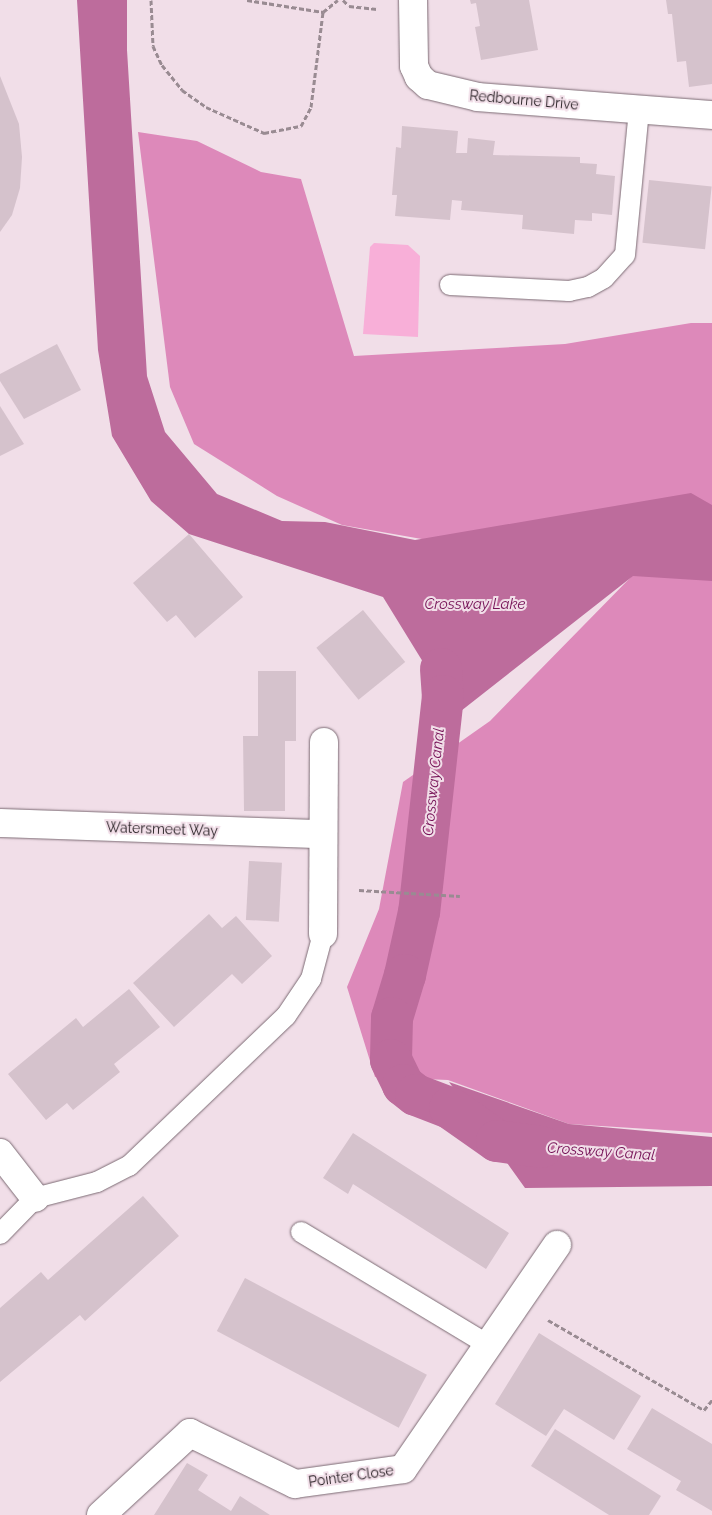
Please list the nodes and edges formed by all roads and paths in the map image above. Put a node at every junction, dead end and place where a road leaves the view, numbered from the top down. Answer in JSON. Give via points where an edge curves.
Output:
{"nodes":[{"id":1,"x":151,"y":0,"type":"edge"},
{"id":2,"x":248,"y":0,"type":"edge"},
{"id":3,"x":338,"y":0,"type":"edge"},
{"id":4,"x":413,"y":0,"type":"edge"},
{"id":5,"x":323,"y":12,"type":"junction"},
{"id":6,"x":639,"y":109,"type":"junction"},
{"id":7,"x":712,"y":115,"type":"edge"},
{"id":8,"x":450,"y":285,"type":"dead end"},
{"id":9,"x":324,"y":742,"type":"dead end"},
{"id":10,"x":0,"y":823,"type":"edge"},
{"id":11,"x":323,"y":834,"type":"junction"},
{"id":12,"x":380,"y":890,"type":"dead end"},
{"id":13,"x":460,"y":896,"type":"dead end"},
{"id":14,"x":323,"y":934,"type":"joint"},
{"id":15,"x":0,"y":1153,"type":"edge"},
{"id":16,"x":34,"y":1198,"type":"junction"},
{"id":17,"x":301,"y":1232,"type":"dead end"},
{"id":18,"x":0,"y":1234,"type":"edge"},
{"id":19,"x":557,"y":1244,"type":"dead end"},
{"id":20,"x":517,"y":1302,"type":"junction"},
{"id":21,"x":488,"y":1345,"type":"junction"},
{"id":22,"x":712,"y":1400,"type":"edge"},
{"id":23,"x":101,"y":1515,"type":"edge"}],
"edges":[{"from":1,"to":5,"type":"path","via":[[153,46],[162,65],[182,90],[206,107],[264,133],[301,126],[311,107]]},
{"from":2,"to":5,"type":"path"},
{"from":3,"to":5,"type":"path"},
{"from":4,"to":6,"type":"street","name":"Redbourne Drive","via":[[414,66],[418,77],[428,85],[478,97]]},
{"from":6,"to":7,"type":"street","name":"Redbourne Drive"},
{"from":6,"to":8,"type":"lane","via":[[626,255],[604,278],[588,287],[569,291]]},
{"from":9,"to":11,"type":"street"},
{"from":10,"to":11,"type":"street","name":"Watersmeet Way"},
{"from":11,"to":14,"type":"street"},
{"from":12,"to":13,"type":"path"},
{"from":14,"to":16,"type":"lane","via":[[311,978],[286,1016],[129,1166],[98,1182]]},
{"from":15,"to":16,"type":"street"},
{"from":16,"to":18,"type":"lane"},
{"from":17,"to":21,"type":"lane"},
{"from":19,"to":20,"type":"street","name":"Pointer Close"},
{"from":20,"to":21,"type":"street","name":"Pointer Close"},
{"from":20,"to":22,"type":"path","via":[[704,1410]]},
{"from":21,"to":23,"type":"street","name":"Pointer Close","via":[[403,1469],[295,1484],[190,1433]]}]}
